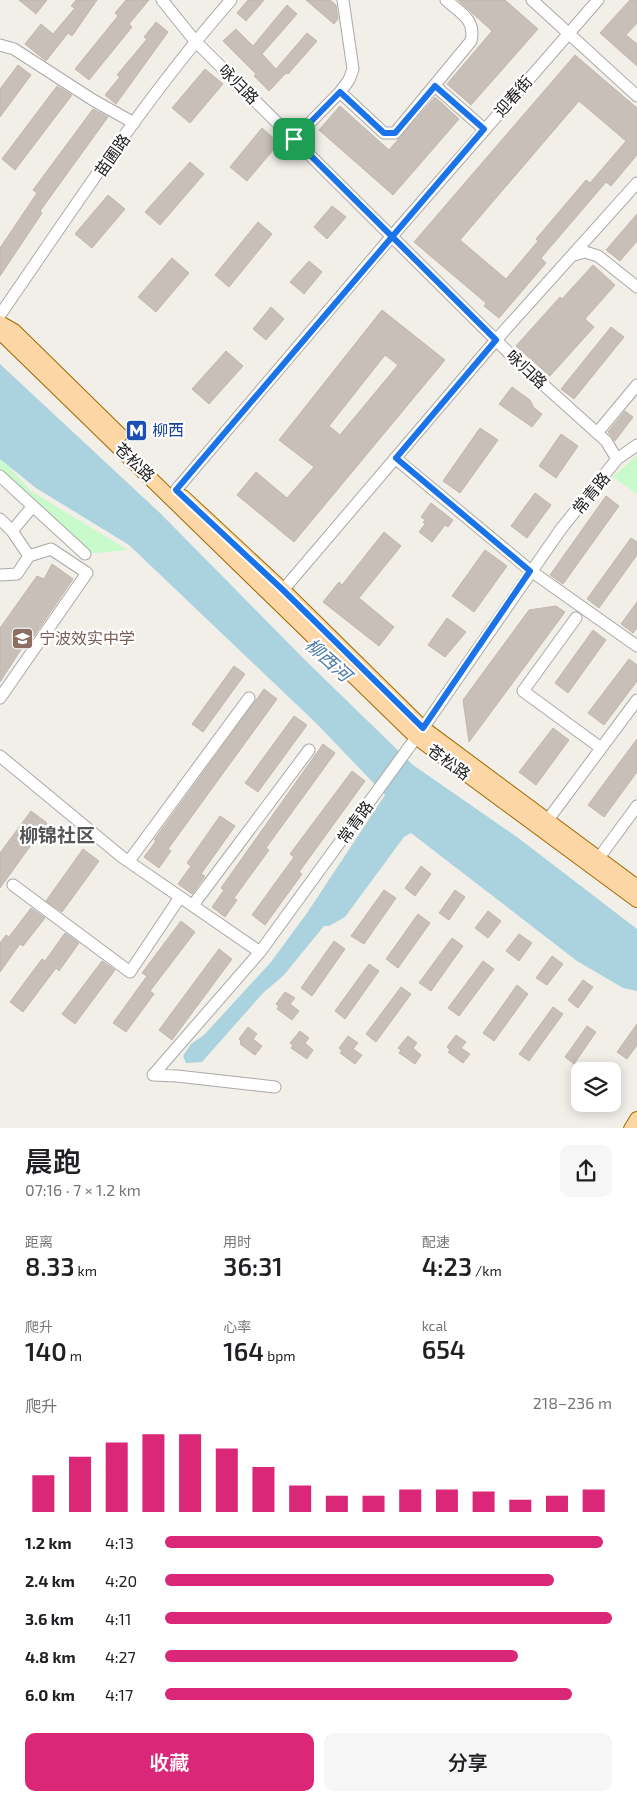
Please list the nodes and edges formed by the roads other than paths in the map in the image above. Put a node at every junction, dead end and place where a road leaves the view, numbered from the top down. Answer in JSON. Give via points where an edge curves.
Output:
{"nodes":[{"id":1,"x":162,"y":0,"type":"edge"},
{"id":2,"x":231,"y":0,"type":"edge"},
{"id":3,"x":344,"y":0,"type":"edge"},
{"id":4,"x":446,"y":0,"type":"edge"},
{"id":5,"x":532,"y":0,"type":"edge"},
{"id":6,"x":598,"y":0,"type":"edge"},
{"id":7,"x":569,"y":32,"type":"junction"},
{"id":8,"x":195,"y":41,"type":"junction"},
{"id":9,"x":0,"y":45,"type":"edge"},
{"id":10,"x":435,"y":86,"type":"junction"},
{"id":11,"x":340,"y":92,"type":"junction"},
{"id":12,"x":637,"y":96,"type":"edge"},
{"id":13,"x":134,"y":123,"type":"junction"},
{"id":14,"x":484,"y":129,"type":"junction"},
{"id":15,"x":294,"y":139,"type":"junction"},
{"id":16,"x":637,"y":183,"type":"edge"},
{"id":17,"x":392,"y":236,"type":"junction"},
{"id":18,"x":574,"y":255,"type":"junction"},
{"id":19,"x":637,"y":287,"type":"edge"},
{"id":20,"x":0,"y":315,"type":"edge"},
{"id":21,"x":0,"y":324,"type":"edge"},
{"id":22,"x":0,"y":332,"type":"edge"},
{"id":23,"x":496,"y":340,"type":"junction"},
{"id":24,"x":637,"y":385,"type":"edge"},
{"id":25,"x":598,"y":433,"type":"junction"},
{"id":26,"x":637,"y":445,"type":"edge"},
{"id":27,"x":396,"y":458,"type":"junction"},
{"id":28,"x":617,"y":459,"type":"junction"},
{"id":29,"x":0,"y":478,"type":"edge"},
{"id":30,"x":176,"y":490,"type":"junction"},
{"id":31,"x":33,"y":506,"type":"junction"},
{"id":32,"x":0,"y":519,"type":"edge"},
{"id":33,"x":12,"y":532,"type":"junction"},
{"id":34,"x":85,"y":554,"type":"dead end"},
{"id":35,"x":28,"y":556,"type":"junction"},
{"id":36,"x":530,"y":571,"type":"junction"},
{"id":37,"x":0,"y":575,"type":"edge"},
{"id":38,"x":283,"y":590,"type":"junction"},
{"id":39,"x":576,"y":618,"type":"dead end"},
{"id":40,"x":637,"y":646,"type":"edge"},
{"id":41,"x":0,"y":698,"type":"edge"},
{"id":42,"x":249,"y":698,"type":"dead end"},
{"id":43,"x":637,"y":700,"type":"edge"},
{"id":44,"x":417,"y":736,"type":"junction"},
{"id":45,"x":601,"y":748,"type":"junction"},
{"id":46,"x":309,"y":750,"type":"dead end"},
{"id":47,"x":0,"y":756,"type":"edge"},
{"id":48,"x":637,"y":806,"type":"edge"},
{"id":49,"x":547,"y":821,"type":"junction"},
{"id":50,"x":598,"y":859,"type":"junction"},
{"id":51,"x":129,"y":861,"type":"junction"},
{"id":52,"x":13,"y":885,"type":"dead end"},
{"id":53,"x":637,"y":887,"type":"edge"},
{"id":54,"x":180,"y":897,"type":"junction"},
{"id":55,"x":637,"y":900,"type":"edge"},
{"id":56,"x":193,"y":905,"type":"junction"},
{"id":57,"x":260,"y":952,"type":"junction"},
{"id":58,"x":274,"y":1087,"type":"dead end"},
{"id":59,"x":637,"y":1119,"type":"edge"},
{"id":60,"x":630,"y":1128,"type":"edge"}],
"edges":[{"from":1,"to":8,"type":"street","name":"咏归路"},
{"from":2,"to":8,"type":"street","name":"苗圃路"},
{"from":3,"to":11,"type":"street","via":[[353,69]]},
{"from":4,"to":10,"type":"street","via":[[471,21],[473,30],[471,41]]},
{"from":5,"to":7,"type":"street"},
{"from":6,"to":7,"type":"street","name":"迎春街"},
{"from":7,"to":12,"type":"street"},
{"from":7,"to":14,"type":"street","name":"迎春街"},
{"from":8,"to":13,"type":"street","name":"苗圃路"},
{"from":8,"to":15,"type":"street","name":"咏归路"},
{"from":9,"to":13,"type":"street","via":[[14,49]]},
{"from":10,"to":11,"type":"street","via":[[390,135]]},
{"from":10,"to":14,"type":"street"},
{"from":11,"to":15,"type":"street"},
{"from":13,"to":20,"type":"street","name":"苗圃路"},
{"from":14,"to":17,"type":"street","name":"迎春街"},
{"from":15,"to":17,"type":"street","name":"咏归路"},
{"from":16,"to":18,"type":"street"},
{"from":17,"to":23,"type":"street","name":"咏归路"},
{"from":17,"to":30,"type":"street","name":"迎春街"},
{"from":18,"to":19,"type":"street","via":[[585,252],[598,256]]},
{"from":18,"to":23,"type":"street"},
{"from":21,"to":30,"type":"main road","name":"苍松路","via":[[14,331]]},
{"from":22,"to":44,"type":"main road","name":"苍松路"},
{"from":23,"to":25,"type":"street","name":"咏归路"},
{"from":23,"to":27,"type":"street"},
{"from":24,"to":25,"type":"street"},
{"from":25,"to":28,"type":"street","name":"咏归路"},
{"from":26,"to":28,"type":"street","name":"常青路"},
{"from":27,"to":36,"type":"street"},
{"from":27,"to":38,"type":"street"},
{"from":28,"to":36,"type":"street","name":"常青路"},
{"from":29,"to":31,"type":"street"},
{"from":30,"to":38,"type":"main road","name":"苍松路"},
{"from":31,"to":33,"type":"street"},
{"from":31,"to":34,"type":"street"},
{"from":32,"to":33,"type":"street"},
{"from":33,"to":35,"type":"street"},
{"from":35,"to":37,"type":"street","via":[[17,574]]},
{"from":35,"to":41,"type":"street","via":[[52,549],[87,573]]},
{"from":36,"to":40,"type":"street"},
{"from":36,"to":44,"type":"street","name":"常青路"},
{"from":38,"to":44,"type":"main road","name":"苍松路"},
{"from":39,"to":45,"type":"street","via":[[523,691]]},
{"from":42,"to":51,"type":"street"},
{"from":43,"to":45,"type":"street"},
{"from":44,"to":49,"type":"main road","name":"苍松路"},
{"from":44,"to":55,"type":"main road","name":"苍松路"},
{"from":44,"to":57,"type":"street","name":"常青路"},
{"from":45,"to":49,"type":"street"},
{"from":46,"to":56,"type":"street"},
{"from":47,"to":51,"type":"street"},
{"from":48,"to":50,"type":"street"},
{"from":49,"to":50,"type":"main road","name":"苍松路"},
{"from":50,"to":53,"type":"main road","name":"苍松路"},
{"from":51,"to":54,"type":"street"},
{"from":52,"to":54,"type":"street","via":[[130,972]]},
{"from":54,"to":56,"type":"street"},
{"from":56,"to":57,"type":"street"},
{"from":57,"to":58,"type":"street","name":"常青路","via":[[152,1075]]},
{"from":59,"to":60,"type":"main road"}]}
